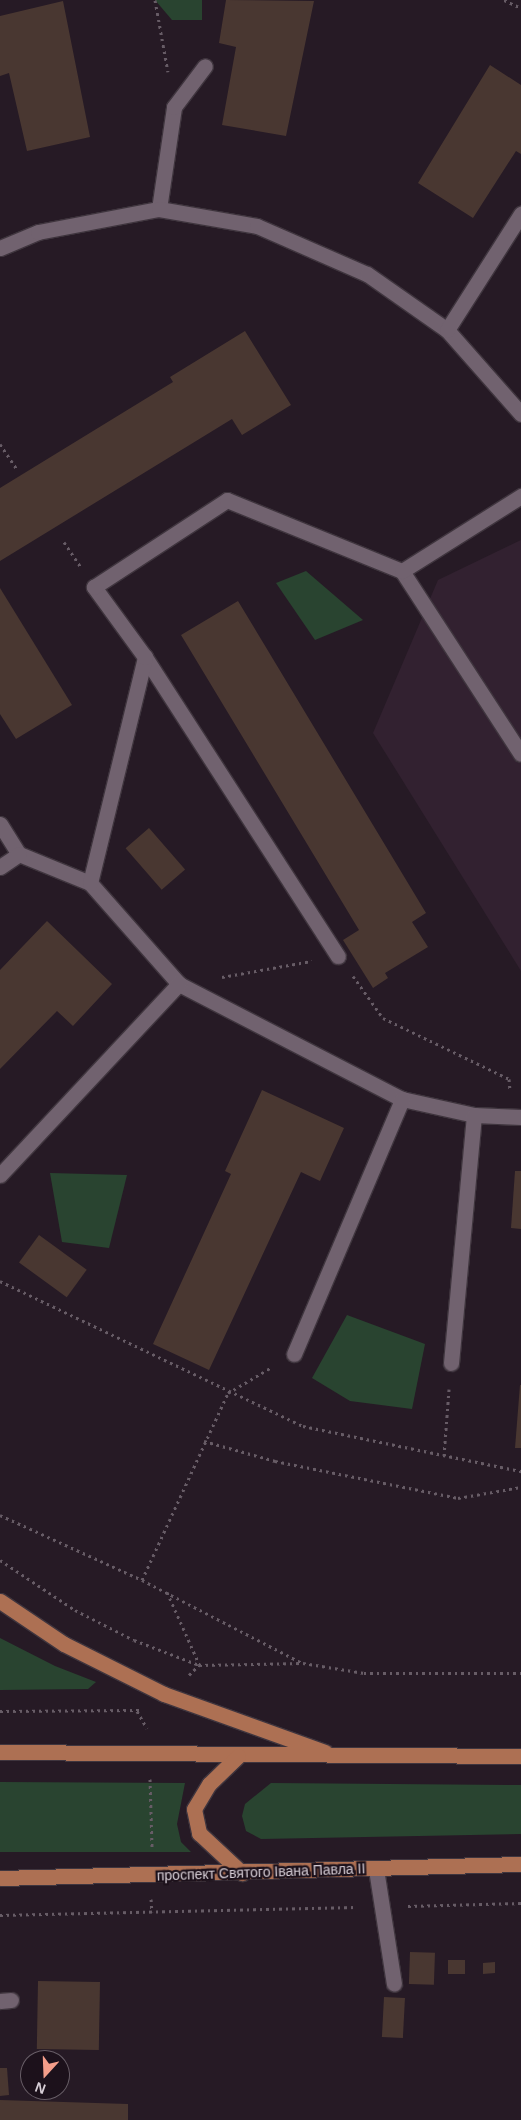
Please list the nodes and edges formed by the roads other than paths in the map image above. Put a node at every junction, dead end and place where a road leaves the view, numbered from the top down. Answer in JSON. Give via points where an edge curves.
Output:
{"nodes":[{"id":1,"x":205,"y":66,"type":"dead end"},
{"id":2,"x":159,"y":209,"type":"junction"},
{"id":3,"x":521,"y":214,"type":"edge"},
{"id":4,"x":0,"y":248,"type":"edge"},
{"id":5,"x":446,"y":330,"type":"junction"},
{"id":6,"x":521,"y":414,"type":"edge"},
{"id":7,"x":521,"y":496,"type":"edge"},
{"id":8,"x":402,"y":571,"type":"junction"},
{"id":9,"x":145,"y":657,"type":"junction"},
{"id":10,"x":521,"y":754,"type":"edge"},
{"id":11,"x":0,"y":824,"type":"edge"},
{"id":12,"x":19,"y":854,"type":"junction"},
{"id":13,"x":0,"y":867,"type":"edge"},
{"id":14,"x":90,"y":883,"type":"junction"},
{"id":15,"x":338,"y":956,"type":"road end"},
{"id":16,"x":179,"y":984,"type":"junction"},
{"id":17,"x":402,"y":1099,"type":"junction"},
{"id":18,"x":474,"y":1115,"type":"junction"},
{"id":19,"x":521,"y":1116,"type":"edge"},
{"id":20,"x":0,"y":1175,"type":"edge"},
{"id":21,"x":294,"y":1354,"type":"road end"},
{"id":22,"x":451,"y":1363,"type":"road end"},
{"id":23,"x":0,"y":1601,"type":"edge"},
{"id":24,"x":0,"y":1752,"type":"edge"},
{"id":25,"x":238,"y":1756,"type":"junction"},
{"id":26,"x":336,"y":1756,"type":"junction"},
{"id":27,"x":521,"y":1756,"type":"edge"},
{"id":28,"x":521,"y":1864,"type":"edge"},
{"id":29,"x":376,"y":1869,"type":"junction"},
{"id":30,"x":242,"y":1873,"type":"junction"},
{"id":31,"x":0,"y":1878,"type":"edge"},
{"id":32,"x":394,"y":1984,"type":"dead end"}],
"edges":[{"from":1,"to":2,"type":"lane","via":[[174,107]]},
{"from":2,"to":4,"type":"lane","via":[[38,232]]},
{"from":2,"to":5,"type":"lane","via":[[257,226],[366,274]]},
{"from":3,"to":5,"type":"lane"},
{"from":5,"to":6,"type":"lane"},
{"from":7,"to":8,"type":"lane"},
{"from":8,"to":9,"type":"lane","via":[[227,500],[94,587]]},
{"from":8,"to":10,"type":"lane"},
{"from":9,"to":14,"type":"lane"},
{"from":9,"to":15,"type":"lane"},
{"from":11,"to":12,"type":"lane"},
{"from":12,"to":13,"type":"lane"},
{"from":12,"to":14,"type":"lane"},
{"from":14,"to":16,"type":"lane"},
{"from":16,"to":17,"type":"lane"},
{"from":16,"to":20,"type":"lane"},
{"from":17,"to":18,"type":"lane"},
{"from":17,"to":21,"type":"lane"},
{"from":18,"to":19,"type":"lane"},
{"from":18,"to":22,"type":"lane"},
{"from":23,"to":26,"type":"main road","via":[[64,1644],[164,1694]]},
{"from":24,"to":25,"type":"main road"},
{"from":25,"to":26,"type":"main road"},
{"from":25,"to":30,"type":"main road","via":[[209,1784],[194,1809],[199,1833]]},
{"from":26,"to":27,"type":"main road"},
{"from":28,"to":29,"type":"main road","name":"проспект Святого Івана Павла II"},
{"from":29,"to":30,"type":"main road","name":"проспект Святого Івана Павла II"},
{"from":29,"to":32,"type":"lane","via":[[385,1906]]},
{"from":30,"to":31,"type":"main road","name":"проспект Святого Івана Павла II"}]}
